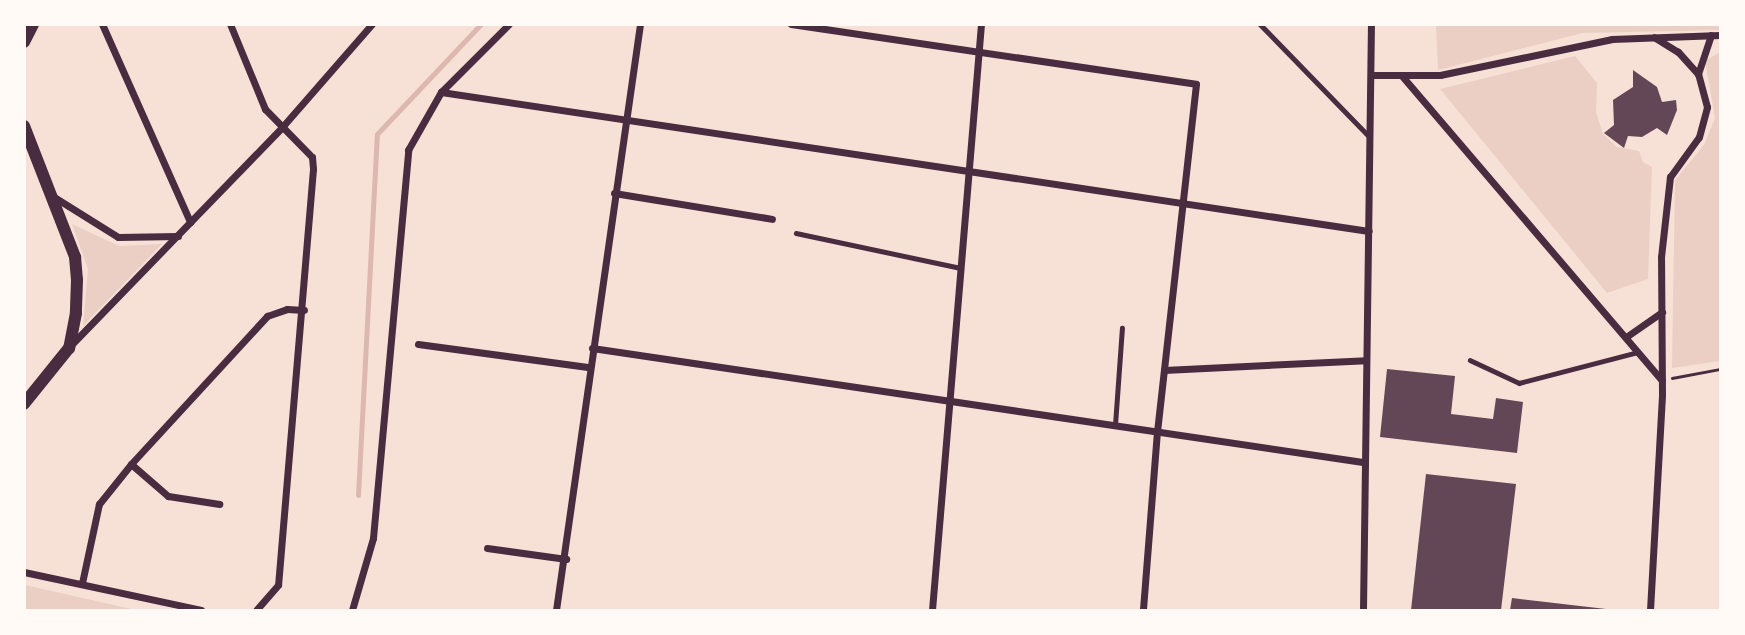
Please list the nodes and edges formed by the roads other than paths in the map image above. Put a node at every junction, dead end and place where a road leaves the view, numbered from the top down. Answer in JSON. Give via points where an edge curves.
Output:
{"nodes":[{"id":1,"x":33,"y":24,"type":"edge"},
{"id":2,"x":102,"y":24,"type":"edge"},
{"id":3,"x":230,"y":24,"type":"edge"},
{"id":4,"x":372,"y":24,"type":"edge"},
{"id":5,"x":509,"y":24,"type":"edge"},
{"id":6,"x":640,"y":24,"type":"edge"},
{"id":7,"x":791,"y":24,"type":"edge"},
{"id":8,"x":982,"y":24,"type":"edge"},
{"id":9,"x":1260,"y":24,"type":"edge"},
{"id":10,"x":1371,"y":24,"type":"edge"},
{"id":11,"x":1711,"y":35,"type":"junction"},
{"id":12,"x":1720,"y":35,"type":"edge"},
{"id":13,"x":1654,"y":37,"type":"junction"},
{"id":14,"x":24,"y":42,"type":"edge"},
{"id":15,"x":979,"y":52,"type":"junction"},
{"id":16,"x":1698,"y":74,"type":"junction"},
{"id":17,"x":1372,"y":75,"type":"junction"},
{"id":18,"x":1402,"y":76,"type":"junction"},
{"id":19,"x":441,"y":92,"type":"junction"},
{"id":20,"x":625,"y":121,"type":"junction"},
{"id":21,"x":24,"y":126,"type":"edge"},
{"id":22,"x":282,"y":126,"type":"junction"},
{"id":23,"x":1371,"y":139,"type":"junction"},
{"id":24,"x":969,"y":171,"type":"junction"},
{"id":25,"x":614,"y":192,"type":"junction"},
{"id":26,"x":53,"y":196,"type":"junction"},
{"id":27,"x":1182,"y":203,"type":"junction"},
{"id":28,"x":772,"y":219,"type":"dead end"},
{"id":29,"x":190,"y":222,"type":"junction"},
{"id":30,"x":1369,"y":231,"type":"junction"},
{"id":31,"x":796,"y":233,"type":"dead end"},
{"id":32,"x":178,"y":236,"type":"junction"},
{"id":33,"x":960,"y":268,"type":"junction"},
{"id":34,"x":303,"y":310,"type":"junction"},
{"id":35,"x":1662,"y":312,"type":"junction"},
{"id":36,"x":1122,"y":328,"type":"dead end"},
{"id":37,"x":1626,"y":337,"type":"junction"},
{"id":38,"x":418,"y":344,"type":"dead end"},
{"id":39,"x":69,"y":348,"type":"junction"},
{"id":40,"x":592,"y":348,"type":"junction"},
{"id":41,"x":1638,"y":352,"type":"junction"},
{"id":42,"x":1366,"y":360,"type":"junction"},
{"id":43,"x":1470,"y":360,"type":"dead end"},
{"id":44,"x":589,"y":367,"type":"junction"},
{"id":45,"x":1164,"y":370,"type":"junction"},
{"id":46,"x":1662,"y":380,"type":"junction"},
{"id":47,"x":27,"y":396,"type":"edge"},
{"id":48,"x":949,"y":401,"type":"junction"},
{"id":49,"x":1115,"y":425,"type":"junction"},
{"id":50,"x":1157,"y":431,"type":"junction"},
{"id":51,"x":1363,"y":462,"type":"junction"},
{"id":52,"x":131,"y":464,"type":"junction"},
{"id":53,"x":219,"y":504,"type":"dead end"},
{"id":54,"x":487,"y":548,"type":"dead end"},
{"id":55,"x":566,"y":559,"type":"junction"},
{"id":56,"x":24,"y":572,"type":"edge"},
{"id":57,"x":82,"y":583,"type":"junction"},
{"id":58,"x":201,"y":611,"type":"edge"},
{"id":59,"x":256,"y":611,"type":"edge"},
{"id":60,"x":352,"y":611,"type":"edge"},
{"id":61,"x":555,"y":611,"type":"edge"},
{"id":62,"x":932,"y":611,"type":"edge"},
{"id":63,"x":1143,"y":611,"type":"edge"},
{"id":64,"x":1363,"y":611,"type":"edge"},
{"id":65,"x":1650,"y":611,"type":"edge"}],
"edges":[{"from":1,"to":14,"type":"main road"},
{"from":2,"to":29,"type":"street"},
{"from":3,"to":22,"type":"street","via":[[265,109]]},
{"from":4,"to":22,"type":"street"},
{"from":5,"to":19,"type":"street"},
{"from":6,"to":20,"type":"street"},
{"from":7,"to":15,"type":"street"},
{"from":8,"to":15,"type":"street"},
{"from":9,"to":23,"type":"lane"},
{"from":10,"to":17,"type":"street"},
{"from":11,"to":12,"type":"street"},
{"from":11,"to":13,"type":"street"},
{"from":11,"to":16,"type":"street"},
{"from":13,"to":16,"type":"street","via":[[1678,52]]},
{"from":13,"to":18,"type":"street","via":[[1567,46],[1440,75]]},
{"from":15,"to":24,"type":"street"},
{"from":15,"to":27,"type":"street","via":[[1196,84]]},
{"from":16,"to":35,"type":"street","via":[[1707,107],[1699,137],[1670,177],[1661,257]]},
{"from":17,"to":18,"type":"street"},
{"from":17,"to":23,"type":"street"},
{"from":18,"to":37,"type":"street"},
{"from":19,"to":20,"type":"street"},
{"from":19,"to":60,"type":"street","via":[[408,150],[373,538]]},
{"from":20,"to":24,"type":"street"},
{"from":20,"to":25,"type":"street"},
{"from":21,"to":26,"type":"main road"},
{"from":22,"to":29,"type":"street"},
{"from":22,"to":34,"type":"street","via":[[312,157]]},
{"from":23,"to":30,"type":"street"},
{"from":24,"to":27,"type":"street"},
{"from":24,"to":33,"type":"street"},
{"from":25,"to":28,"type":"street"},
{"from":25,"to":40,"type":"street"},
{"from":26,"to":32,"type":"street","via":[[118,237]]},
{"from":26,"to":39,"type":"main road","via":[[75,257],[76,313]]},
{"from":27,"to":30,"type":"street"},
{"from":27,"to":45,"type":"street"},
{"from":29,"to":32,"type":"street"},
{"from":30,"to":42,"type":"street"},
{"from":31,"to":33,"type":"lane"},
{"from":32,"to":39,"type":"street"},
{"from":33,"to":48,"type":"street"},
{"from":34,"to":52,"type":"street","via":[[287,309],[267,316]]},
{"from":34,"to":59,"type":"street","via":[[278,585]]},
{"from":35,"to":37,"type":"street"},
{"from":35,"to":46,"type":"street"},
{"from":36,"to":49,"type":"lane"},
{"from":37,"to":41,"type":"street"},
{"from":38,"to":44,"type":"street"},
{"from":39,"to":47,"type":"main road"},
{"from":40,"to":44,"type":"street"},
{"from":40,"to":48,"type":"street"},
{"from":41,"to":43,"type":"lane","via":[[1519,383]]},
{"from":41,"to":46,"type":"street"},
{"from":42,"to":45,"type":"street"},
{"from":42,"to":51,"type":"street"},
{"from":44,"to":55,"type":"street"},
{"from":45,"to":50,"type":"street"},
{"from":46,"to":65,"type":"street"},
{"from":48,"to":49,"type":"street"},
{"from":48,"to":62,"type":"street"},
{"from":49,"to":50,"type":"street"},
{"from":50,"to":51,"type":"street"},
{"from":50,"to":63,"type":"street"},
{"from":51,"to":64,"type":"street"},
{"from":52,"to":53,"type":"street","via":[[168,496]]},
{"from":52,"to":57,"type":"street","via":[[99,504]]},
{"from":54,"to":55,"type":"street"},
{"from":55,"to":61,"type":"street"},
{"from":56,"to":57,"type":"street"},
{"from":57,"to":58,"type":"street"}]}
